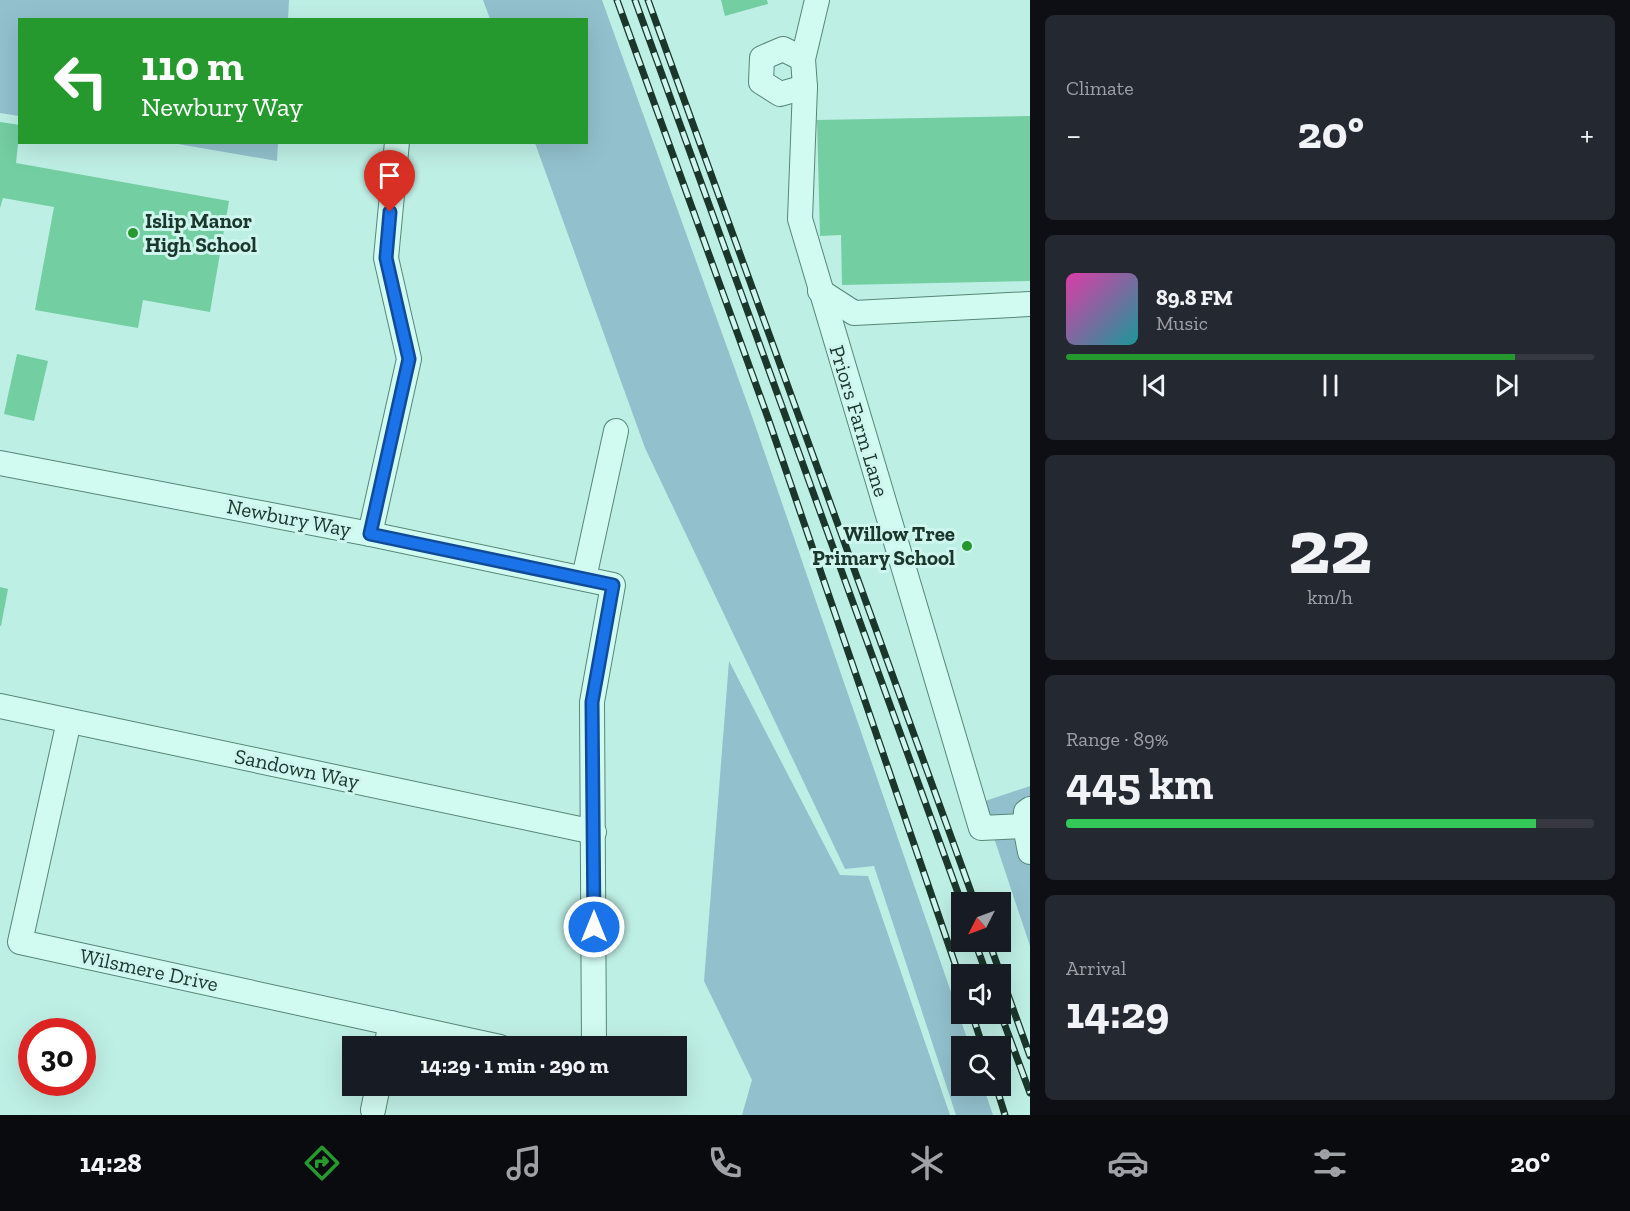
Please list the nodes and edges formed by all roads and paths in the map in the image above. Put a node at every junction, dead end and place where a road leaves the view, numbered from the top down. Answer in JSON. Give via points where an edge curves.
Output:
{"nodes":[{"id":1,"x":817,"y":0,"type":"edge"},
{"id":2,"x":803,"y":58,"type":"junction"},
{"id":3,"x":805,"y":87,"type":"junction"},
{"id":4,"x":397,"y":144,"type":"edge"},
{"id":5,"x":820,"y":291,"type":"junction"},
{"id":6,"x":1030,"y":304,"type":"edge"},
{"id":7,"x":616,"y":430,"type":"dead end"},
{"id":8,"x":0,"y":463,"type":"edge"},
{"id":9,"x":370,"y":534,"type":"junction"},
{"id":10,"x":584,"y":578,"type":"junction"},
{"id":11,"x":0,"y":706,"type":"edge"},
{"id":12,"x":69,"y":721,"type":"junction"},
{"id":13,"x":1027,"y":818,"type":"edge"},
{"id":14,"x":594,"y":832,"type":"junction"},
{"id":15,"x":1030,"y":852,"type":"edge"},
{"id":16,"x":391,"y":1023,"type":"junction"},
{"id":17,"x":388,"y":1036,"type":"edge"},
{"id":18,"x":450,"y":1036,"type":"edge"},
{"id":19,"x":594,"y":1036,"type":"edge"},
{"id":20,"x":376,"y":1096,"type":"edge"},
{"id":21,"x":373,"y":1110,"type":"dead end"}],
"edges":[{"from":1,"to":2,"type":"street","name":"Priors Farm Lane"},
{"from":2,"to":3,"type":"street","name":"Priors Farm Lane"},
{"from":2,"to":3,"type":"street","via":[[783,49],[762,58],[761,82],[780,94]]},
{"from":3,"to":5,"type":"street","name":"Priors Farm Lane","via":[[800,219]]},
{"from":4,"to":9,"type":"street","via":[[386,258],[409,359]]},
{"from":5,"to":6,"type":"street","via":[[854,313]]},
{"from":5,"to":13,"type":"street","name":"Priors Farm Lane","via":[[981,828]]},
{"from":7,"to":10,"type":"street"},
{"from":8,"to":9,"type":"street","name":"Newbury Way"},
{"from":9,"to":10,"type":"street","name":"Newbury Way"},
{"from":10,"to":14,"type":"street","name":"Newbury Way","via":[[613,585],[592,702]]},
{"from":11,"to":12,"type":"street","name":"Sandown Way"},
{"from":12,"to":14,"type":"street","name":"Sandown Way"},
{"from":12,"to":16,"type":"street","name":"Wilsmere Drive","via":[[20,942]]},
{"from":13,"to":15,"type":"street"},
{"from":14,"to":19,"type":"street"},
{"from":16,"to":17,"type":"street"},
{"from":16,"to":18,"type":"street","name":"Wilsmere Drive"},
{"from":20,"to":21,"type":"street"}]}
